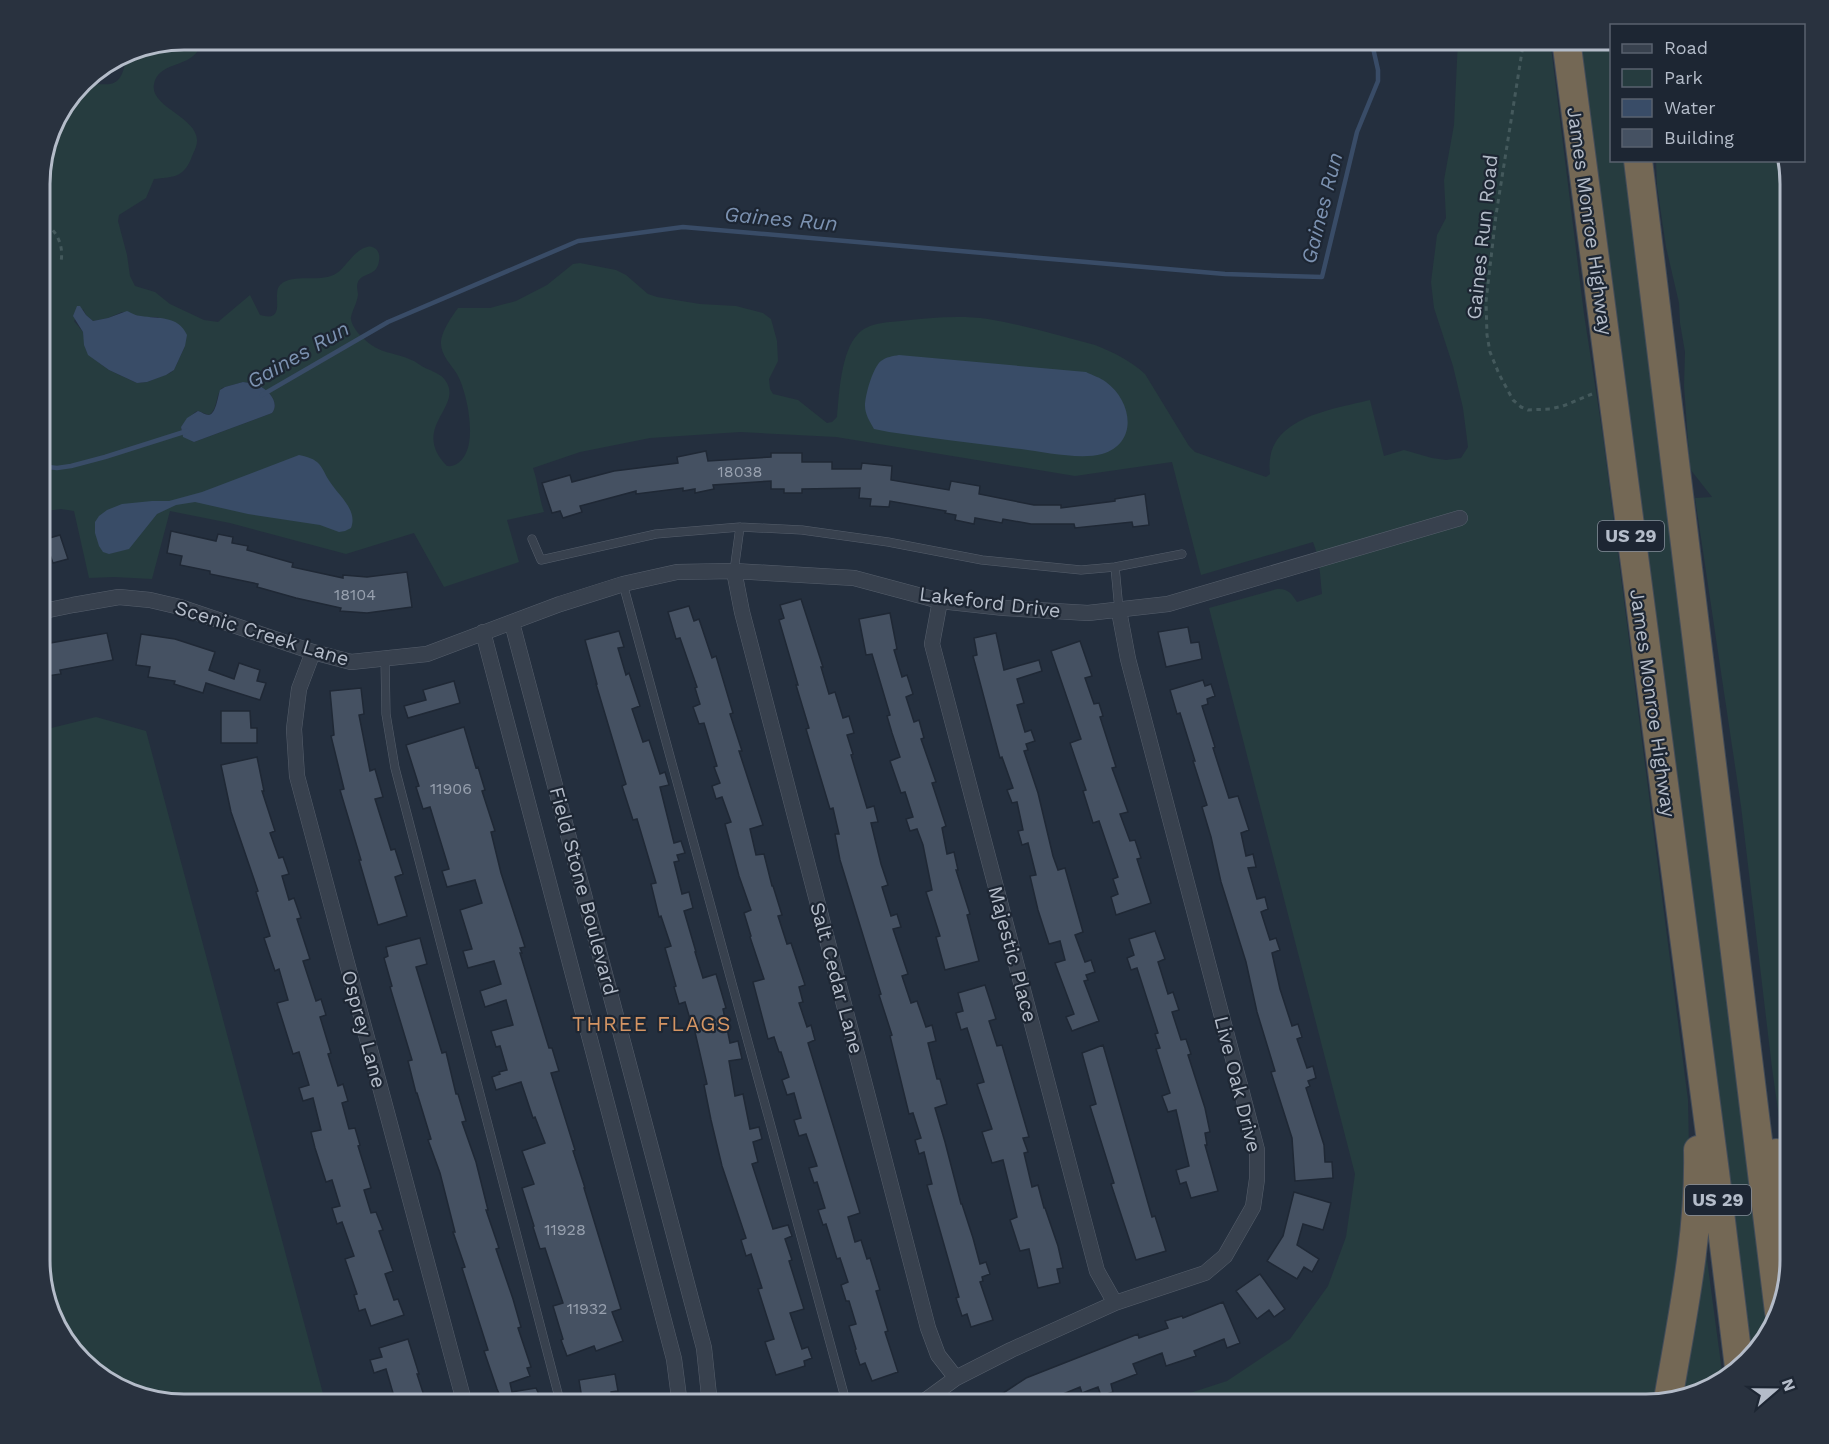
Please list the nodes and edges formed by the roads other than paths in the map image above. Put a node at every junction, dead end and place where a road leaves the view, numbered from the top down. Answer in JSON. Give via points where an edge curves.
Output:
{"nodes":[{"id":1,"x":1567,"y":50,"type":"edge"},
{"id":2,"x":1638,"y":162,"type":"edge"},
{"id":3,"x":1460,"y":518,"type":"dead end"},
{"id":4,"x":740,"y":527,"type":"junction"},
{"id":5,"x":532,"y":539,"type":"dead end"},
{"id":6,"x":1182,"y":554,"type":"dead end"},
{"id":7,"x":1115,"y":567,"type":"junction"},
{"id":8,"x":734,"y":571,"type":"junction"},
{"id":9,"x":623,"y":584,"type":"junction"},
{"id":10,"x":940,"y":600,"type":"junction"},
{"id":11,"x":50,"y":610,"type":"edge"},
{"id":12,"x":1119,"y":611,"type":"junction"},
{"id":13,"x":512,"y":622,"type":"junction"},
{"id":14,"x":483,"y":632,"type":"junction"},
{"id":15,"x":314,"y":652,"type":"junction"},
{"id":16,"x":385,"y":659,"type":"junction"},
{"id":17,"x":1745,"y":1028,"type":"junction"},
{"id":18,"x":1697,"y":1034,"type":"junction"},
{"id":19,"x":1780,"y":1169,"type":"edge"},
{"id":20,"x":1776,"y":1289,"type":"edge"},
{"id":21,"x":1115,"y":1303,"type":"junction"},
{"id":22,"x":1738,"y":1357,"type":"edge"},
{"id":23,"x":956,"y":1378,"type":"junction"},
{"id":24,"x":1669,"y":1392,"type":"edge"},
{"id":25,"x":462,"y":1394,"type":"edge"},
{"id":26,"x":558,"y":1394,"type":"edge"},
{"id":27,"x":679,"y":1394,"type":"edge"},
{"id":28,"x":709,"y":1394,"type":"edge"},
{"id":29,"x":844,"y":1394,"type":"edge"},
{"id":30,"x":934,"y":1394,"type":"edge"}],
"edges":[{"from":1,"to":18,"type":"highway","name":"James Monroe Highway","number":"US 29"},
{"from":2,"to":17,"type":"highway","number":"US 29"},
{"from":3,"to":12,"type":"street","name":"Lakeford Drive","via":[[1187,600]]},
{"from":4,"to":5,"type":"lane","via":[[656,534],[541,560]]},
{"from":4,"to":7,"type":"lane","via":[[802,530],[982,560],[1081,570]]},
{"from":4,"to":8,"type":"lane"},
{"from":6,"to":7,"type":"lane"},
{"from":7,"to":12,"type":"lane"},
{"from":8,"to":9,"type":"street","name":"Lakeford Drive","via":[[677,572]]},
{"from":8,"to":10,"type":"street","name":"Lakeford Drive","via":[[854,578]]},
{"from":8,"to":23,"type":"street","name":"Salt Cedar Lane","via":[[928,1328],[938,1355]]},
{"from":9,"to":13,"type":"street","name":"Lakeford Drive"},
{"from":9,"to":29,"type":"lane"},
{"from":10,"to":12,"type":"street","name":"Lakeford Drive","via":[[1004,608]]},
{"from":10,"to":21,"type":"street","name":"Majestic Place","via":[[932,644],[1097,1271]]},
{"from":11,"to":15,"type":"street","name":"Scenic Creek Lane","via":[[119,597],[150,600]]},
{"from":12,"to":21,"type":"street","name":"Live Oak Drive","via":[[1128,659],[1257,1150],[1257,1179],[1253,1207],[1225,1256],[1205,1273]]},
{"from":13,"to":14,"type":"street","name":"Lakeford Drive"},
{"from":13,"to":28,"type":"street","name":"Field Stone Boulevard","via":[[704,1348]]},
{"from":14,"to":16,"type":"street","name":"Scenic Creek Lane","via":[[427,654]]},
{"from":14,"to":27,"type":"street","name":"Field Stone Boulevard","via":[[674,1359]]},
{"from":15,"to":16,"type":"street","name":"Scenic Creek Lane","via":[[351,662]]},
{"from":15,"to":25,"type":"street","name":"Osprey Lane","via":[[299,688],[294,729],[297,776]]},
{"from":16,"to":26,"type":"lane","via":[[386,714],[395,768]]},
{"from":17,"to":19,"type":"highway"},
{"from":17,"to":20,"type":"highway","number":"US 29"},
{"from":18,"to":22,"type":"highway","name":"James Monroe Highway","number":"US 29"},
{"from":18,"to":24,"type":"highway","via":[[1699,1169],[1694,1232]]},
{"from":21,"to":23,"type":"street","name":"Live Oak Drive"},
{"from":23,"to":30,"type":"street","name":"Live Oak Drive"}]}
